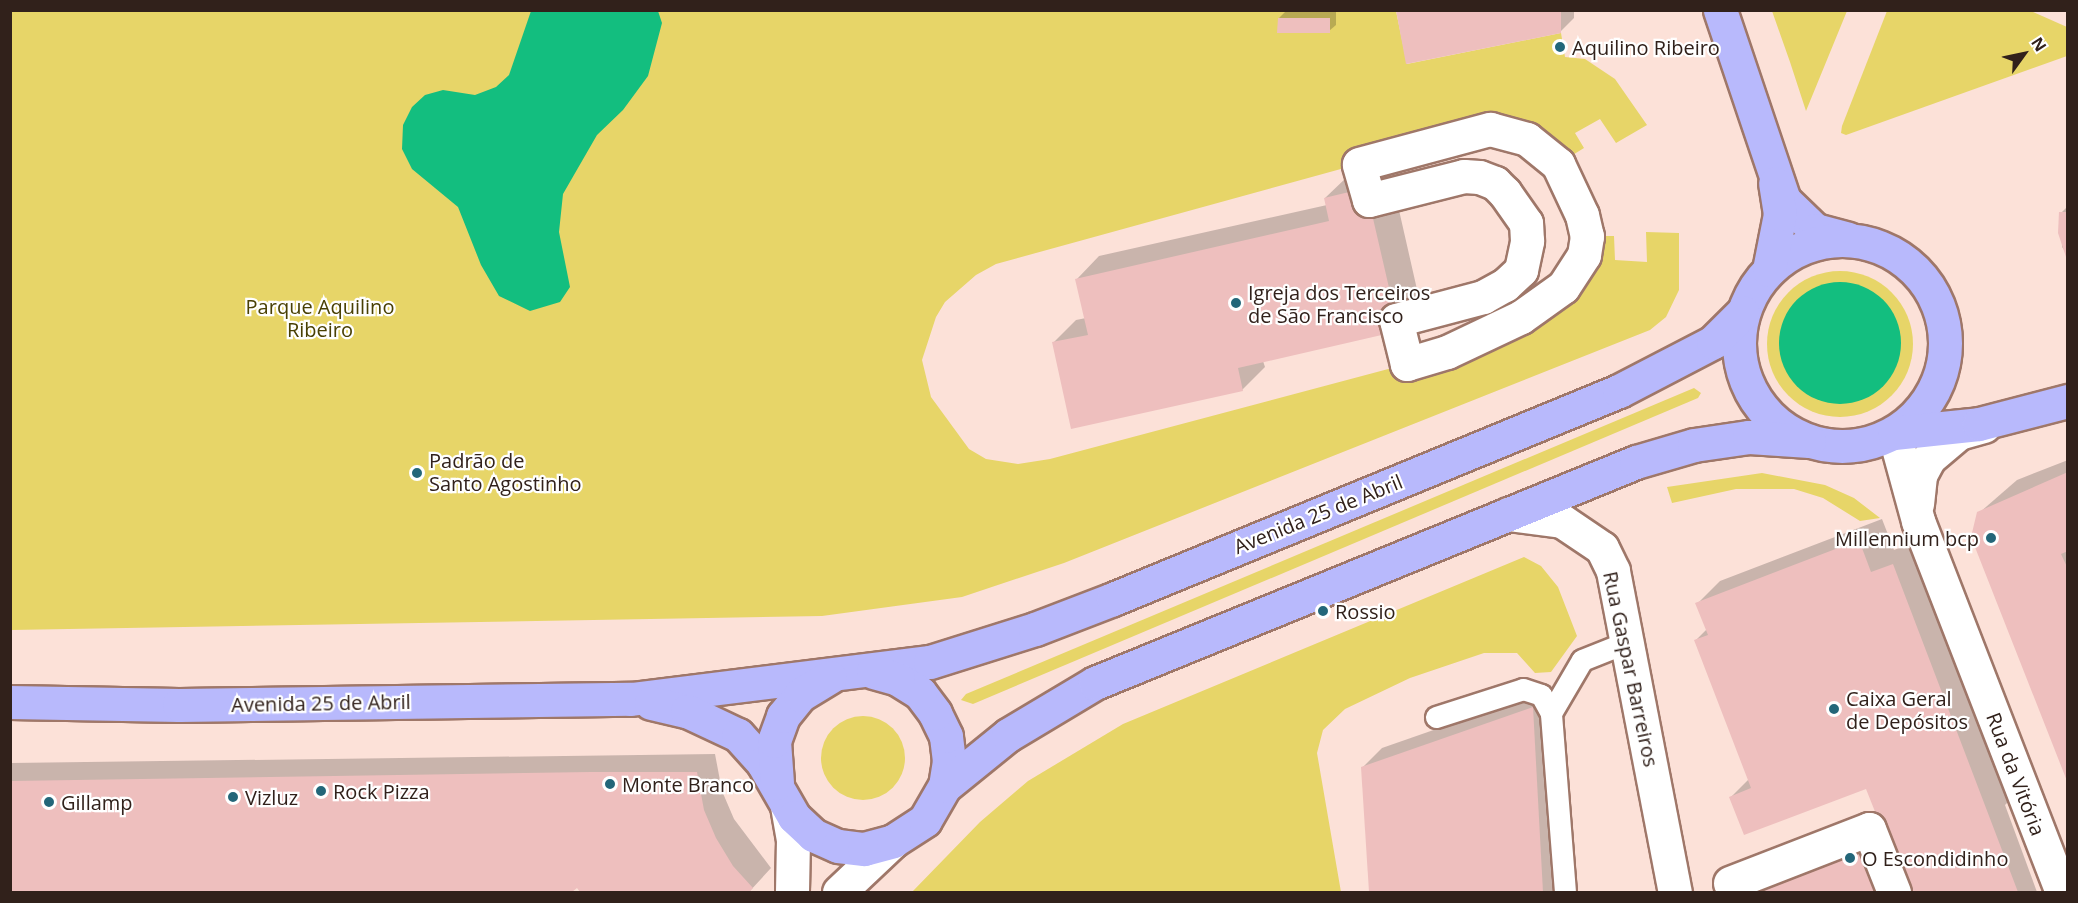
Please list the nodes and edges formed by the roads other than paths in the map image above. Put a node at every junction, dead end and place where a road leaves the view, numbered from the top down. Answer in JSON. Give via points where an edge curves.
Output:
{"nodes":[{"id":1,"x":1720,"y":10,"type":"edge"},
{"id":2,"x":1452,"y":178,"type":"joint"},
{"id":3,"x":1775,"y":181,"type":"junction"},
{"id":4,"x":1849,"y":240,"type":"junction"},
{"id":5,"x":1769,"y":270,"type":"junction"},
{"id":6,"x":1743,"y":312,"type":"junction"},
{"id":7,"x":2067,"y":401,"type":"edge"},
{"id":8,"x":2022,"y":414,"type":"junction"},
{"id":9,"x":1894,"y":433,"type":"junction"},
{"id":10,"x":1809,"y":441,"type":"junction"},
{"id":11,"x":1508,"y":513,"type":"junction"},
{"id":12,"x":1918,"y":521,"type":"junction"},
{"id":13,"x":1627,"y":642,"type":"junction"},
{"id":14,"x":860,"y":672,"type":"junction"},
{"id":15,"x":631,"y":699,"type":"junction"},
{"id":16,"x":11,"y":702,"type":"edge"},
{"id":17,"x":1551,"y":713,"type":"junction"},
{"id":18,"x":1436,"y":717,"type":"dead end"},
{"id":19,"x":945,"y":786,"type":"junction"},
{"id":20,"x":783,"y":799,"type":"junction"},
{"id":21,"x":893,"y":842,"type":"junction"},
{"id":22,"x":1730,"y":883,"type":"dead end"},
{"id":23,"x":851,"y":885,"type":"edge"},
{"id":24,"x":792,"y":892,"type":"edge"},
{"id":25,"x":1566,"y":892,"type":"edge"},
{"id":26,"x":1676,"y":892,"type":"edge"},
{"id":27,"x":1894,"y":892,"type":"edge"},
{"id":28,"x":2062,"y":892,"type":"edge"}],
"edges":[{"from":1,"to":3,"type":"main road"},
{"from":2,"to":2,"type":"street","via":[[1369,200],[1359,164],[1490,129],[1527,139],[1558,164],[1575,196],[1587,236],[1584,255],[1563,286],[1521,317],[1447,352],[1407,364],[1396,320],[1483,297],[1521,270],[1525,254],[1526,223],[1505,192],[1479,177]]},
{"from":3,"to":4,"type":"main road","via":[[1799,218],[1815,230]]},
{"from":3,"to":5,"type":"main road","via":[[1780,214]]},
{"from":4,"to":5,"type":"main road","via":[[1820,242],[1793,252]]},
{"from":4,"to":9,"type":"main road","via":[[1877,245],[1903,259],[1924,280],[1938,305],[1946,333],[1944,362],[1936,389],[1919,413]]},
{"from":5,"to":6,"type":"main road"},
{"from":6,"to":10,"type":"main road","via":[[1738,343],[1743,375],[1758,403],[1781,426]]},
{"from":6,"to":14,"type":"main road","name":"Avenida 25 de Abril","via":[[1713,342],[1619,391],[1035,629],[930,662]]},
{"from":7,"to":8,"type":"main road"},
{"from":8,"to":9,"type":"main road","via":[[1979,424]]},
{"from":8,"to":12,"type":"street","name":"Rua da Vitória","via":[[1959,433],[1929,458],[1917,491]]},
{"from":9,"to":10,"type":"main road","via":[[1869,444],[1839,447]]},
{"from":9,"to":12,"type":"street","name":"Rua da Vitória"},
{"from":10,"to":11,"type":"main road","name":"Avenida 25 de Abril","via":[[1749,437],[1694,445],[1636,462]]},
{"from":11,"to":13,"type":"street","name":"Rua Gaspar Barreiros","via":[[1562,521],[1602,549],[1613,571]]},
{"from":11,"to":19,"type":"main road","name":"Avenida 25 de Abril","via":[[1095,683],[1008,735]]},
{"from":12,"to":28,"type":"street","name":"Rua da Vitória"},
{"from":13,"to":17,"type":"lane","via":[[1582,660]]},
{"from":13,"to":26,"type":"street","name":"Rua Gaspar Barreiros"},
{"from":14,"to":15,"type":"main road","name":"Avenida 25 de Abril"},
{"from":14,"to":19,"type":"main road","name":"Avenida 25 de Abril","via":[[898,680],[920,693],[936,713],[946,736],[949,761]]},
{"from":14,"to":20,"type":"main road","name":"Avenida 25 de Abril","via":[[821,680],[800,695],[783,716],[773,768]]},
{"from":15,"to":16,"type":"main road","name":"Avenida 25 de Abril","via":[[179,705]]},
{"from":15,"to":20,"type":"main road","name":"Avenida 25 de Abril","via":[[687,711],[738,735],[763,763]]},
{"from":17,"to":18,"type":"lane","via":[[1541,695],[1522,689]]},
{"from":17,"to":25,"type":"lane"},
{"from":19,"to":21,"type":"main road","name":"Avenida 25 de Abril","via":[[925,820]]},
{"from":20,"to":21,"type":"main road","name":"Avenida 25 de Abril","via":[[813,835],[837,846],[864,849]]},
{"from":20,"to":24,"type":"street","via":[[793,839]]},
{"from":21,"to":23,"type":"street"},
{"from":22,"to":27,"type":"street","via":[[1869,828]]}]}
